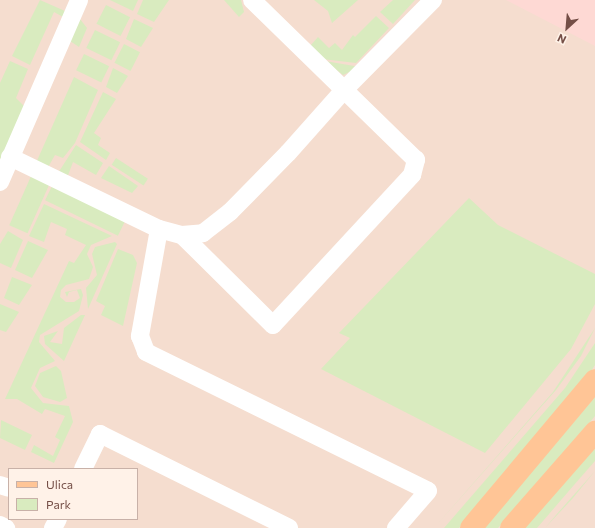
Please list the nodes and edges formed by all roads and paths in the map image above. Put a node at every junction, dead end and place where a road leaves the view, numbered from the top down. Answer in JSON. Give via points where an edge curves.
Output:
{"nodes":[{"id":1,"x":79,"y":0,"type":"edge"},
{"id":2,"x":252,"y":0,"type":"edge"},
{"id":3,"x":433,"y":0,"type":"edge"},
{"id":4,"x":344,"y":90,"type":"junction"},
{"id":5,"x":10,"y":158,"type":"junction"},
{"id":6,"x":0,"y":182,"type":"edge"},
{"id":7,"x":159,"y":229,"type":"junction"},
{"id":8,"x":182,"y":235,"type":"junction"},
{"id":9,"x":595,"y":380,"type":"edge"},
{"id":10,"x":595,"y":432,"type":"edge"},
{"id":11,"x":83,"y":468,"type":"edge"},
{"id":12,"x":0,"y":525,"type":"edge"},
{"id":13,"x":6,"y":528,"type":"edge"},
{"id":14,"x":289,"y":528,"type":"edge"},
{"id":15,"x":396,"y":528,"type":"edge"},
{"id":16,"x":471,"y":528,"type":"edge"},
{"id":17,"x":511,"y":528,"type":"edge"}],
"edges":[{"from":1,"to":5,"type":"street"},
{"from":2,"to":4,"type":"street"},
{"from":3,"to":4,"type":"street"},
{"from":4,"to":8,"type":"street","via":[[230,212],[203,233]]},
{"from":4,"to":8,"type":"street","via":[[416,160],[412,175],[273,325]]},
{"from":5,"to":6,"type":"street"},
{"from":5,"to":7,"type":"street"},
{"from":7,"to":8,"type":"street"},
{"from":7,"to":15,"type":"street","via":[[140,336],[146,352],[428,491]]},
{"from":9,"to":16,"type":"main road"},
{"from":10,"to":17,"type":"main road"},
{"from":11,"to":14,"type":"street","via":[[100,434]]},
{"from":12,"to":13,"type":"street"}]}
